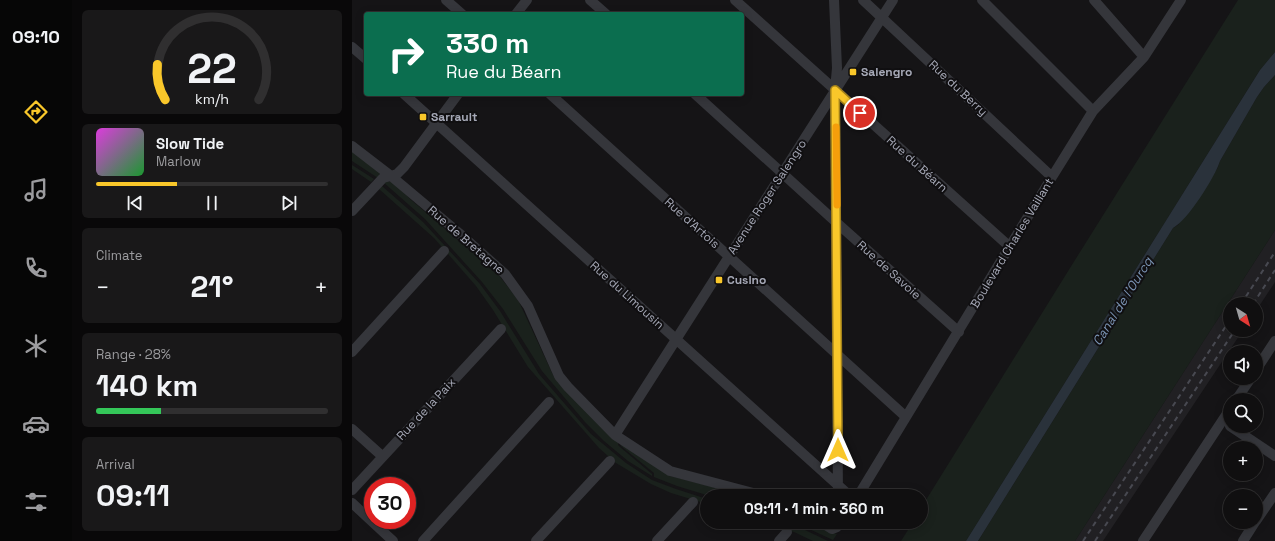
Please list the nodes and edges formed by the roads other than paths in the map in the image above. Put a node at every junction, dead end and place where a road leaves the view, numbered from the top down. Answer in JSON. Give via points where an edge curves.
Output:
{"nodes":[{"id":1,"x":446,"y":0,"type":"edge"},
{"id":2,"x":526,"y":0,"type":"edge"},
{"id":3,"x":590,"y":0,"type":"edge"},
{"id":4,"x":736,"y":0,"type":"edge"},
{"id":5,"x":834,"y":0,"type":"edge"},
{"id":6,"x":863,"y":0,"type":"edge"},
{"id":7,"x":893,"y":0,"type":"edge"},
{"id":8,"x":982,"y":0,"type":"edge"},
{"id":9,"x":1094,"y":0,"type":"edge"},
{"id":10,"x":1181,"y":0,"type":"edge"},
{"id":11,"x":460,"y":12,"type":"edge"},
{"id":12,"x":517,"y":12,"type":"edge"},
{"id":13,"x":604,"y":12,"type":"edge"},
{"id":14,"x":882,"y":18,"type":"junction"},
{"id":15,"x":352,"y":46,"type":"edge"},
{"id":16,"x":364,"y":57,"type":"edge"},
{"id":17,"x":1144,"y":57,"type":"junction"},
{"id":18,"x":835,"y":90,"type":"junction"},
{"id":19,"x":406,"y":96,"type":"edge"},
{"id":20,"x":457,"y":96,"type":"edge"},
{"id":21,"x":552,"y":96,"type":"edge"},
{"id":22,"x":697,"y":96,"type":"edge"},
{"id":23,"x":1093,"y":111,"type":"junction"},
{"id":24,"x":437,"y":124,"type":"junction"},
{"id":25,"x":352,"y":146,"type":"edge"},
{"id":26,"x":783,"y":174,"type":"junction"},
{"id":27,"x":391,"y":176,"type":"junction"},
{"id":28,"x":1052,"y":176,"type":"junction"},
{"id":29,"x":352,"y":211,"type":"edge"},
{"id":30,"x":837,"y":223,"type":"junction"},
{"id":31,"x":1010,"y":247,"type":"junction"},
{"id":32,"x":444,"y":251,"type":"dead end"},
{"id":33,"x":729,"y":257,"type":"junction"},
{"id":34,"x":501,"y":329,"type":"dead end"},
{"id":35,"x":959,"y":332,"type":"junction"},
{"id":36,"x":676,"y":340,"type":"junction"},
{"id":37,"x":1275,"y":341,"type":"edge"},
{"id":38,"x":352,"y":352,"type":"edge"},
{"id":39,"x":838,"y":354,"type":"junction"},
{"id":40,"x":1263,"y":359,"type":"edge"},
{"id":41,"x":549,"y":402,"type":"dead end"},
{"id":42,"x":906,"y":417,"type":"junction"},
{"id":43,"x":352,"y":429,"type":"edge"},
{"id":44,"x":1223,"y":430,"type":"edge"},
{"id":45,"x":1240,"y":433,"type":"edge"},
{"id":46,"x":615,"y":435,"type":"junction"},
{"id":47,"x":382,"y":456,"type":"junction"},
{"id":48,"x":1275,"y":456,"type":"edge"},
{"id":49,"x":610,"y":461,"type":"dead end"},
{"id":50,"x":838,"y":486,"type":"junction"},
{"id":51,"x":737,"y":489,"type":"edge"},
{"id":52,"x":842,"y":489,"type":"edge"},
{"id":53,"x":862,"y":489,"type":"edge"},
{"id":54,"x":352,"y":490,"type":"edge"},
{"id":55,"x":1275,"y":493,"type":"edge"},
{"id":56,"x":693,"y":502,"type":"dead end"},
{"id":57,"x":352,"y":503,"type":"edge"},
{"id":58,"x":1263,"y":511,"type":"edge"},
{"id":59,"x":1251,"y":529,"type":"edge"},
{"id":60,"x":787,"y":532,"type":"dead end"},
{"id":61,"x":393,"y":541,"type":"edge"},
{"id":62,"x":423,"y":541,"type":"edge"},
{"id":63,"x":536,"y":541,"type":"edge"},
{"id":64,"x":657,"y":541,"type":"edge"},
{"id":65,"x":779,"y":541,"type":"edge"},
{"id":66,"x":1142,"y":541,"type":"edge"},
{"id":67,"x":1243,"y":541,"type":"edge"}],
"edges":[{"from":1,"to":11,"type":"street"},
{"from":2,"to":12,"type":"street"},
{"from":3,"to":13,"type":"street"},
{"from":4,"to":18,"type":"street","name":"Rue du Béarn"},
{"from":5,"to":18,"type":"street","via":[[837,68]]},
{"from":6,"to":14,"type":"street","name":"Rue du Berry"},
{"from":7,"to":14,"type":"street","name":"Avenue Roger Salengro"},
{"from":8,"to":23,"type":"street"},
{"from":9,"to":17,"type":"street"},
{"from":10,"to":17,"type":"street","name":"Boulevard Charles Vaillant"},
{"from":14,"to":18,"type":"street","name":"Avenue Roger Salengro"},
{"from":14,"to":28,"type":"street","name":"Rue du Berry"},
{"from":15,"to":16,"type":"street"},
{"from":17,"to":23,"type":"street","name":"Boulevard Charles Vaillant"},
{"from":18,"to":26,"type":"street","name":"Avenue Roger Salengro"},
{"from":18,"to":30,"type":"street"},
{"from":18,"to":31,"type":"street","name":"Rue du Béarn"},
{"from":19,"to":24,"type":"street","name":"Rue du Limousin"},
{"from":20,"to":24,"type":"street"},
{"from":21,"to":33,"type":"street","name":"Rue d'Artois"},
{"from":22,"to":26,"type":"street","name":"Rue de Savoie"},
{"from":23,"to":28,"type":"street","name":"Boulevard Charles Vaillant"},
{"from":24,"to":27,"type":"street","via":[[404,167]]},
{"from":24,"to":36,"type":"street","name":"Rue du Limousin"},
{"from":25,"to":27,"type":"street","name":"Rue de Bretagne"},
{"from":26,"to":30,"type":"street","name":"Rue de Savoie"},
{"from":26,"to":33,"type":"street","name":"Avenue Roger Salengro"},
{"from":27,"to":29,"type":"street","via":[[383,178]]},
{"from":27,"to":46,"type":"street","name":"Rue de Bretagne","via":[[505,274],[528,306],[559,376]]},
{"from":28,"to":31,"type":"street","name":"Boulevard Charles Vaillant"},
{"from":30,"to":35,"type":"street","name":"Rue de Savoie"},
{"from":30,"to":39,"type":"street"},
{"from":31,"to":35,"type":"street","name":"Boulevard Charles Vaillant"},
{"from":32,"to":38,"type":"street"},
{"from":33,"to":36,"type":"street","name":"Avenue Roger Salengro"},
{"from":33,"to":39,"type":"street","name":"Rue d'Artois"},
{"from":34,"to":47,"type":"street","name":"Rue de la Paix"},
{"from":35,"to":42,"type":"street","name":"Boulevard Charles Vaillant"},
{"from":36,"to":46,"type":"street","name":"Avenue Roger Salengro"},
{"from":36,"to":50,"type":"street","name":"Rue du Limousin"},
{"from":37,"to":40,"type":"street"},
{"from":39,"to":42,"type":"street","name":"Rue d'Artois"},
{"from":39,"to":50,"type":"street"},
{"from":41,"to":62,"type":"street"},
{"from":42,"to":53,"type":"street","name":"Boulevard Charles Vaillant"},
{"from":43,"to":47,"type":"street"},
{"from":44,"to":66,"type":"street"},
{"from":45,"to":48,"type":"street"},
{"from":46,"to":51,"type":"street","name":"Rue de Bretagne","via":[[670,472]]},
{"from":47,"to":54,"type":"street","name":"Rue de la Paix"},
{"from":49,"to":63,"type":"street"},
{"from":50,"to":52,"type":"street","name":"Rue du Limousin"},
{"from":55,"to":58,"type":"street"},
{"from":56,"to":64,"type":"street"},
{"from":57,"to":61,"type":"street"},
{"from":59,"to":67,"type":"street"},
{"from":60,"to":65,"type":"street"}]}
